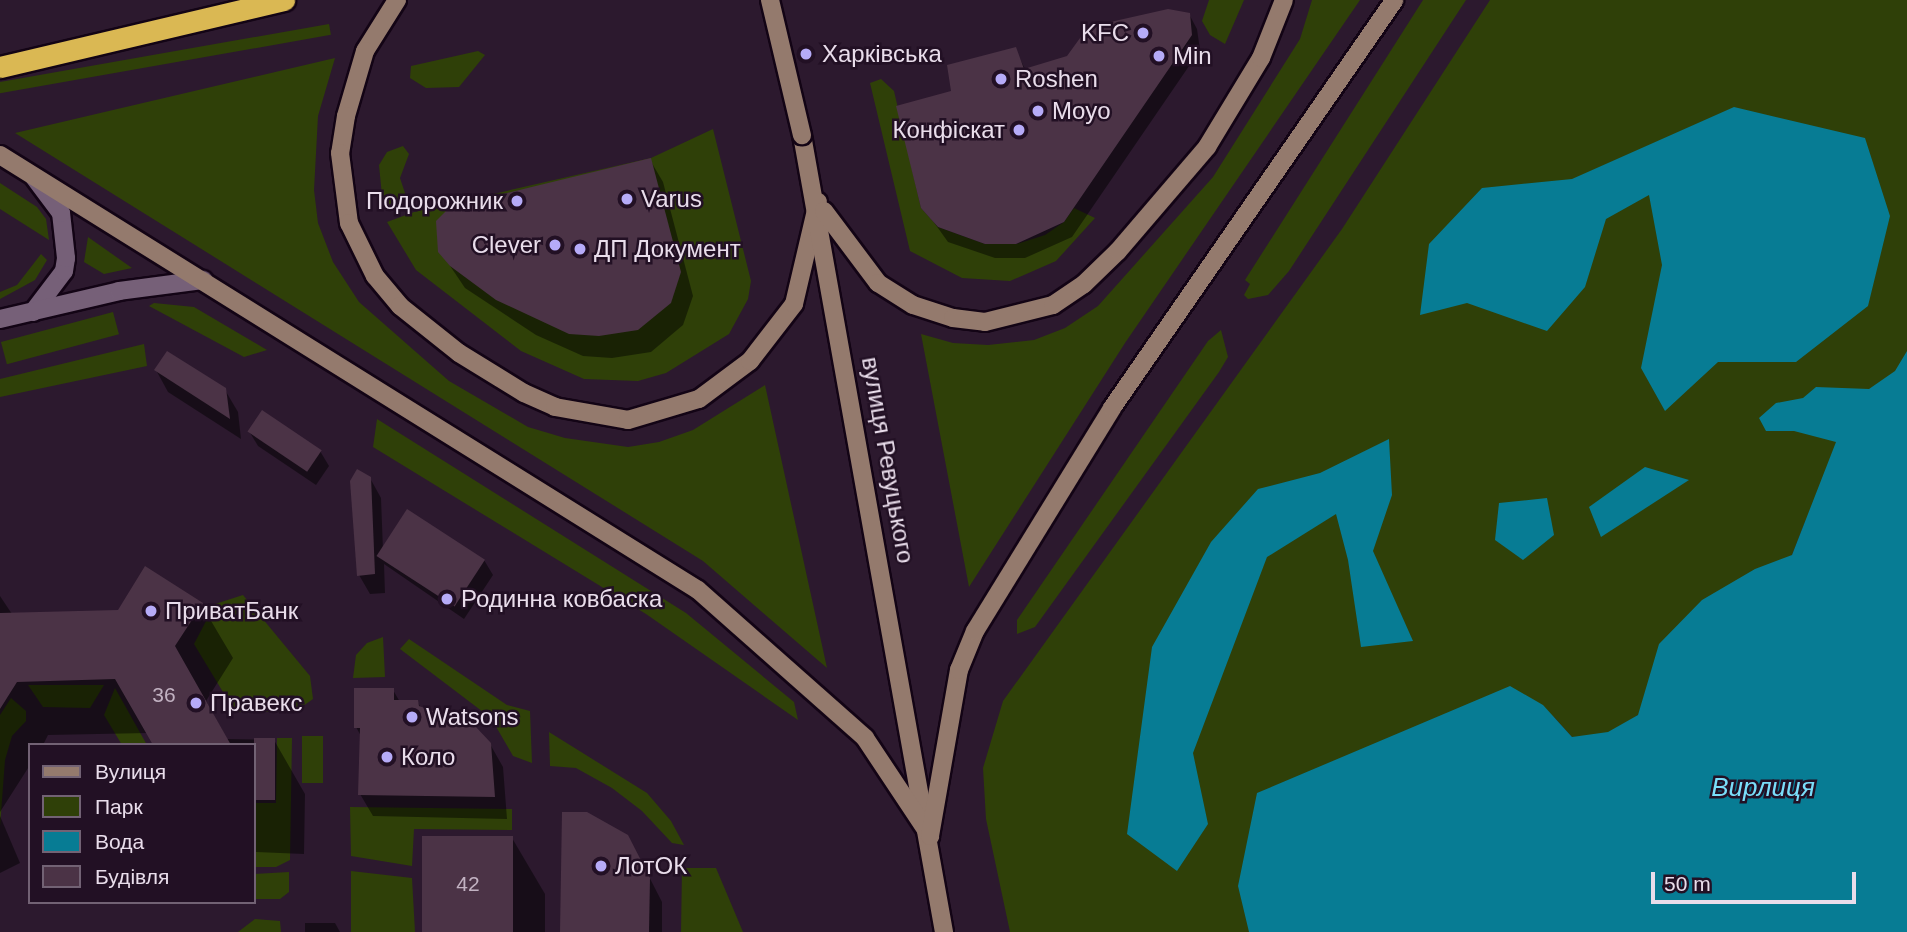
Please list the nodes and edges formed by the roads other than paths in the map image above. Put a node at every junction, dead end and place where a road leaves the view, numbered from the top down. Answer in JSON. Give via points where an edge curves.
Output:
{"nodes":[{"id":1,"x":284,"y":0,"type":"edge"},
{"id":2,"x":397,"y":0,"type":"edge"},
{"id":3,"x":770,"y":0,"type":"edge"},
{"id":4,"x":1284,"y":0,"type":"edge"},
{"id":5,"x":1394,"y":0,"type":"edge"},
{"id":6,"x":0,"y":67,"type":"edge"},
{"id":7,"x":0,"y":155,"type":"edge"},
{"id":8,"x":29,"y":172,"type":"junction"},
{"id":9,"x":818,"y":202,"type":"junction"},
{"id":10,"x":203,"y":281,"type":"junction"},
{"id":11,"x":33,"y":312,"type":"junction"},
{"id":12,"x":0,"y":319,"type":"edge"},
{"id":13,"x":930,"y":836,"type":"junction"},
{"id":14,"x":944,"y":932,"type":"edge"}],
"edges":[{"from":1,"to":6,"type":"highway"},
{"from":2,"to":9,"type":"street","via":[[365,51],[346,116],[340,153],[349,223],[375,276],[400,306],[459,353],[524,393],[555,407],[628,420],[699,399],[750,361],[794,304]]},
{"from":3,"to":9,"type":"street","name":"вулиця Ревуцького","bridge":true},
{"from":4,"to":9,"type":"street","via":[[1261,58],[1207,147],[1118,251],[1084,284],[1053,305],[985,322],[913,305],[878,283],[848,249]]},
{"from":5,"to":13,"type":"street","via":[[1112,408],[975,631],[959,670]]},
{"from":7,"to":8,"type":"street"},
{"from":8,"to":10,"type":"street"},
{"from":8,"to":11,"type":"street","via":[[61,213],[66,246],[64,271]]},
{"from":9,"to":13,"type":"street","name":"вулиця Ревуцького"},
{"from":10,"to":11,"type":"street","via":[[119,291]]},
{"from":10,"to":13,"type":"street","via":[[698,590],[865,738]]},
{"from":11,"to":12,"type":"street"},
{"from":13,"to":14,"type":"street","name":"вулиця Ревуцького"}]}
